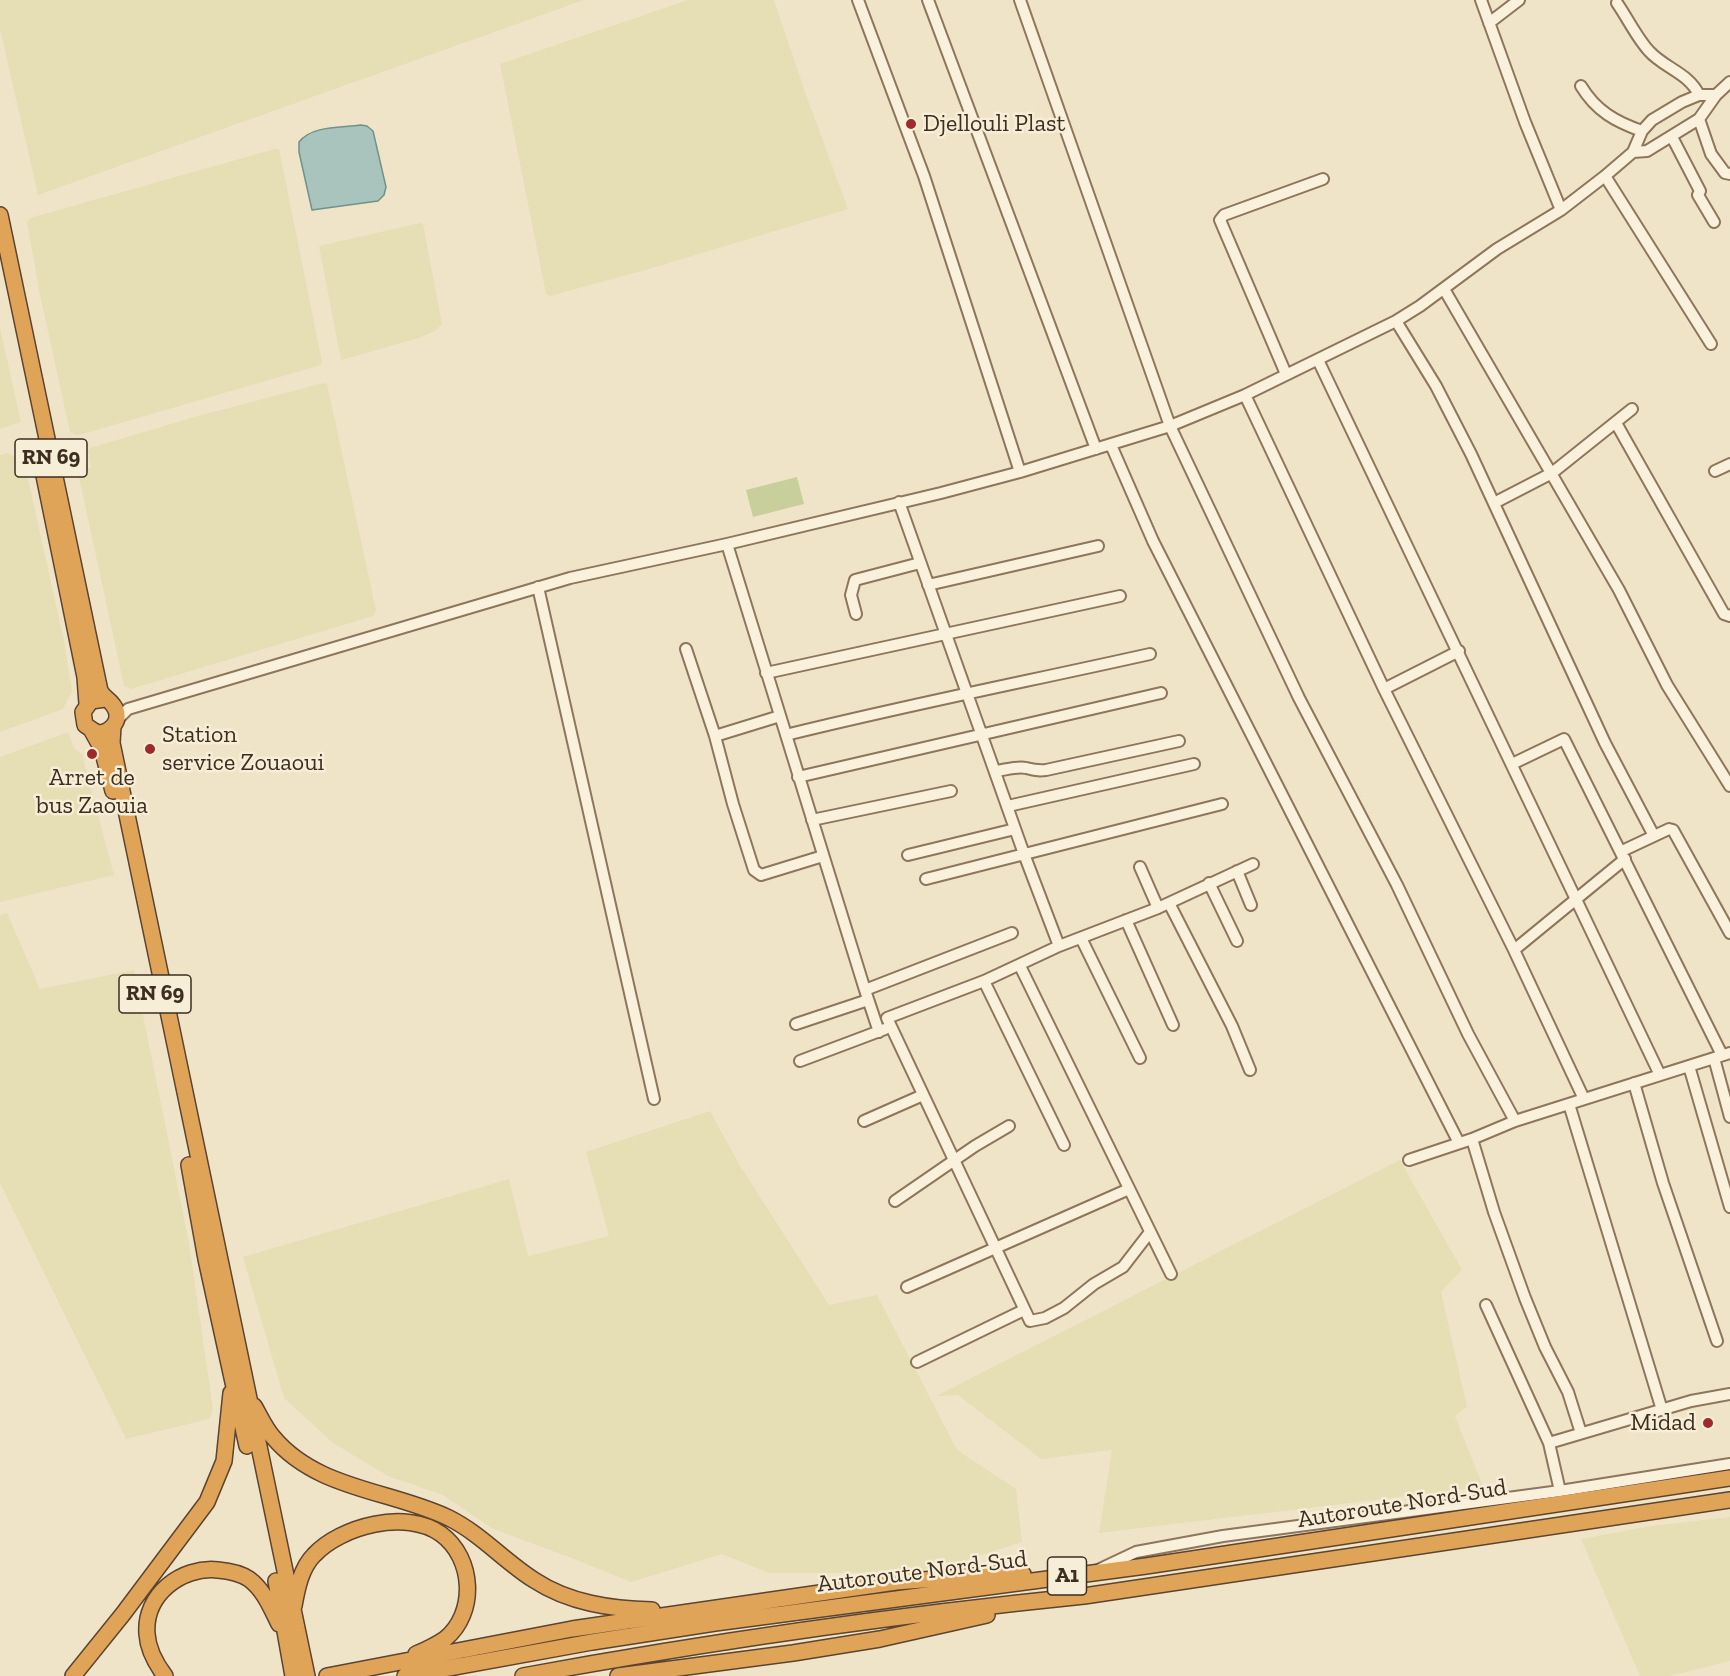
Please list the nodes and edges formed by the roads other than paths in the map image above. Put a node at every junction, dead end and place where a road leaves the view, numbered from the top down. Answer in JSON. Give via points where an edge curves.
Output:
{"nodes":[{"id":1,"x":858,"y":0,"type":"edge"},
{"id":2,"x":928,"y":0,"type":"edge"},
{"id":3,"x":1020,"y":0,"type":"edge"},
{"id":4,"x":1481,"y":0,"type":"edge"},
{"id":5,"x":1519,"y":0,"type":"edge"},
{"id":6,"x":1617,"y":3,"type":"dead end"},
{"id":7,"x":1489,"y":23,"type":"junction"},
{"id":8,"x":1730,"y":81,"type":"edge"},
{"id":9,"x":1581,"y":86,"type":"dead end"},
{"id":10,"x":1699,"y":95,"type":"junction"},
{"id":11,"x":1716,"y":95,"type":"junction"},
{"id":12,"x":1700,"y":119,"type":"junction"},
{"id":13,"x":1642,"y":131,"type":"junction"},
{"id":14,"x":1672,"y":137,"type":"junction"},
{"id":15,"x":1633,"y":152,"type":"junction"},
{"id":16,"x":1730,"y":174,"type":"edge"},
{"id":17,"x":1605,"y":176,"type":"junction"},
{"id":18,"x":1323,"y":179,"type":"dead end"},
{"id":19,"x":1561,"y":210,"type":"junction"},
{"id":20,"x":0,"y":215,"type":"edge"},
{"id":21,"x":1714,"y":222,"type":"dead end"},
{"id":22,"x":0,"y":261,"type":"edge"},
{"id":23,"x":1444,"y":289,"type":"junction"},
{"id":24,"x":1396,"y":321,"type":"junction"},
{"id":25,"x":1711,"y":345,"type":"dead end"},
{"id":26,"x":1318,"y":360,"type":"junction"},
{"id":27,"x":1286,"y":374,"type":"junction"},
{"id":28,"x":1245,"y":395,"type":"junction"},
{"id":29,"x":1632,"y":410,"type":"dead end"},
{"id":30,"x":1616,"y":423,"type":"junction"},
{"id":31,"x":1170,"y":426,"type":"junction"},
{"id":32,"x":1111,"y":445,"type":"junction"},
{"id":33,"x":1096,"y":449,"type":"junction"},
{"id":34,"x":1730,"y":464,"type":"edge"},
{"id":35,"x":1715,"y":471,"type":"dead end"},
{"id":36,"x":1020,"y":472,"type":"junction"},
{"id":37,"x":1552,"y":473,"type":"junction"},
{"id":38,"x":899,"y":502,"type":"junction"},
{"id":39,"x":1494,"y":503,"type":"junction"},
{"id":40,"x":727,"y":544,"type":"junction"},
{"id":41,"x":1098,"y":546,"type":"dead end"},
{"id":42,"x":920,"y":563,"type":"junction"},
{"id":43,"x":928,"y":585,"type":"junction"},
{"id":44,"x":538,"y":587,"type":"junction"},
{"id":45,"x":1120,"y":596,"type":"dead end"},
{"id":46,"x":856,"y":614,"type":"dead end"},
{"id":47,"x":1730,"y":616,"type":"edge"},
{"id":48,"x":946,"y":633,"type":"junction"},
{"id":49,"x":686,"y":649,"type":"dead end"},
{"id":50,"x":1459,"y":651,"type":"junction"},
{"id":51,"x":1150,"y":654,"type":"dead end"},
{"id":52,"x":766,"y":673,"type":"junction"},
{"id":53,"x":1384,"y":689,"type":"junction"},
{"id":54,"x":1161,"y":693,"type":"dead end"},
{"id":55,"x":967,"y":695,"type":"junction"},
{"id":56,"x":109,"y":702,"type":"junction"},
{"id":57,"x":87,"y":704,"type":"junction"},
{"id":58,"x":128,"y":709,"type":"junction"},
{"id":59,"x":780,"y":716,"type":"junction"},
{"id":60,"x":115,"y":724,"type":"junction"},
{"id":61,"x":92,"y":731,"type":"junction"},
{"id":62,"x":786,"y":735,"type":"junction"},
{"id":63,"x":716,"y":736,"type":"junction"},
{"id":64,"x":982,"y":736,"type":"junction"},
{"id":65,"x":1179,"y":741,"type":"dead end"},
{"id":66,"x":1194,"y":764,"type":"dead end"},
{"id":67,"x":1512,"y":764,"type":"junction"},
{"id":68,"x":996,"y":771,"type":"junction"},
{"id":69,"x":798,"y":777,"type":"junction"},
{"id":70,"x":1730,"y":786,"type":"edge"},
{"id":71,"x":951,"y":791,"type":"dead end"},
{"id":72,"x":1222,"y":804,"type":"dead end"},
{"id":73,"x":1008,"y":806,"type":"junction"},
{"id":74,"x":812,"y":820,"type":"junction"},
{"id":75,"x":1016,"y":828,"type":"junction"},
{"id":76,"x":1654,"y":836,"type":"junction"},
{"id":77,"x":1024,"y":854,"type":"junction"},
{"id":78,"x":908,"y":855,"type":"dead end"},
{"id":79,"x":1624,"y":855,"type":"junction"},
{"id":80,"x":823,"y":856,"type":"junction"},
{"id":81,"x":1253,"y":864,"type":"dead end"},
{"id":82,"x":1140,"y":867,"type":"dead end"},
{"id":83,"x":1237,"y":871,"type":"junction"},
{"id":84,"x":926,"y":879,"type":"dead end"},
{"id":85,"x":1209,"y":883,"type":"junction"},
{"id":86,"x":1576,"y":898,"type":"junction"},
{"id":87,"x":1169,"y":903,"type":"junction"},
{"id":88,"x":1251,"y":905,"type":"dead end"},
{"id":89,"x":1158,"y":908,"type":"junction"},
{"id":90,"x":1126,"y":920,"type":"junction"},
{"id":91,"x":1012,"y":933,"type":"dead end"},
{"id":92,"x":1730,"y":933,"type":"edge"},
{"id":93,"x":1081,"y":938,"type":"junction"},
{"id":94,"x":1237,"y":941,"type":"dead end"},
{"id":95,"x":1059,"y":946,"type":"junction"},
{"id":96,"x":1514,"y":950,"type":"junction"},
{"id":97,"x":1020,"y":966,"type":"junction"},
{"id":98,"x":984,"y":981,"type":"junction"},
{"id":99,"x":866,"y":995,"type":"junction"},
{"id":100,"x":889,"y":1023,"type":"junction"},
{"id":101,"x":796,"y":1024,"type":"dead end"},
{"id":102,"x":1173,"y":1026,"type":"dead end"},
{"id":103,"x":877,"y":1027,"type":"junction"},
{"id":104,"x":1722,"y":1055,"type":"edge"},
{"id":105,"x":1140,"y":1058,"type":"dead end"},
{"id":106,"x":800,"y":1060,"type":"dead end"},
{"id":107,"x":1689,"y":1066,"type":"junction"},
{"id":108,"x":1250,"y":1070,"type":"dead end"},
{"id":109,"x":1660,"y":1075,"type":"junction"},
{"id":110,"x":1634,"y":1083,"type":"junction"},
{"id":111,"x":922,"y":1095,"type":"junction"},
{"id":112,"x":654,"y":1099,"type":"dead end"},
{"id":113,"x":1584,"y":1099,"type":"junction"},
{"id":114,"x":1569,"y":1104,"type":"junction"},
{"id":115,"x":1730,"y":1117,"type":"edge"},
{"id":116,"x":864,"y":1121,"type":"dead end"},
{"id":117,"x":1515,"y":1121,"type":"junction"},
{"id":118,"x":1009,"y":1126,"type":"dead end"},
{"id":119,"x":1472,"y":1139,"type":"junction"},
{"id":120,"x":1459,"y":1143,"type":"junction"},
{"id":121,"x":1064,"y":1145,"type":"dead end"},
{"id":122,"x":953,"y":1160,"type":"junction"},
{"id":123,"x":1409,"y":1160,"type":"dead end"},
{"id":124,"x":1129,"y":1189,"type":"junction"},
{"id":125,"x":895,"y":1201,"type":"dead end"},
{"id":126,"x":1730,"y":1208,"type":"edge"},
{"id":127,"x":1150,"y":1232,"type":"junction"},
{"id":128,"x":995,"y":1248,"type":"junction"},
{"id":129,"x":1171,"y":1274,"type":"dead end"},
{"id":130,"x":907,"y":1287,"type":"dead end"},
{"id":131,"x":1486,"y":1305,"type":"dead end"},
{"id":132,"x":1024,"y":1310,"type":"junction"},
{"id":133,"x":1717,"y":1341,"type":"dead end"},
{"id":134,"x":917,"y":1362,"type":"dead end"},
{"id":135,"x":239,"y":1383,"type":"junction"},
{"id":136,"x":1730,"y":1394,"type":"edge"},
{"id":137,"x":1662,"y":1410,"type":"junction"},
{"id":138,"x":1581,"y":1433,"type":"junction"},
{"id":139,"x":1550,"y":1443,"type":"junction"},
{"id":140,"x":1730,"y":1464,"type":"edge"},
{"id":141,"x":1730,"y":1478,"type":"edge"},
{"id":142,"x":1560,"y":1491,"type":"junction"},
{"id":143,"x":1730,"y":1500,"type":"edge"},
{"id":144,"x":1086,"y":1574,"type":"junction"},
{"id":145,"x":1084,"y":1596,"type":"junction"},
{"id":146,"x":724,"y":1607,"type":"junction"},
{"id":147,"x":293,"y":1612,"type":"junction"},
{"id":148,"x":286,"y":1637,"type":"junction"},
{"id":149,"x":295,"y":1665,"type":"edge"},
{"id":150,"x":676,"y":1668,"type":"junction"},
{"id":151,"x":363,"y":1669,"type":"junction"},
{"id":152,"x":73,"y":1676,"type":"edge"},
{"id":153,"x":165,"y":1676,"type":"edge"},
{"id":154,"x":307,"y":1676,"type":"edge"},
{"id":155,"x":327,"y":1676,"type":"edge"},
{"id":156,"x":405,"y":1676,"type":"edge"},
{"id":157,"x":523,"y":1676,"type":"edge"},
{"id":158,"x":618,"y":1676,"type":"edge"},
{"id":159,"x":644,"y":1676,"type":"edge"}],
"edges":[{"from":1,"to":36,"type":"street","via":[[924,176]]},
{"from":2,"to":33,"type":"street"},
{"from":3,"to":31,"type":"street"},
{"from":4,"to":7,"type":"street"},
{"from":5,"to":7,"type":"street"},
{"from":6,"to":10,"type":"street","via":[[1649,52],[1686,78]]},
{"from":7,"to":19,"type":"street"},
{"from":8,"to":11,"type":"street"},
{"from":9,"to":13,"type":"street","via":[[1588,98],[1616,122]]},
{"from":10,"to":11,"type":"street"},
{"from":10,"to":13,"type":"street","via":[[1668,109]]},
{"from":11,"to":12,"type":"street"},
{"from":12,"to":14,"type":"street"},
{"from":12,"to":16,"type":"street","via":[[1711,154]]},
{"from":13,"to":15,"type":"street"},
{"from":14,"to":15,"type":"street","via":[[1647,151]]},
{"from":14,"to":21,"type":"street"},
{"from":15,"to":17,"type":"street"},
{"from":17,"to":19,"type":"street"},
{"from":17,"to":25,"type":"street"},
{"from":18,"to":27,"type":"street","via":[[1224,214],[1220,220]]},
{"from":19,"to":23,"type":"street","via":[[1497,249]]},
{"from":20,"to":56,"type":"highway","number":"RN 69","via":[[100,691]]},
{"from":22,"to":57,"type":"highway","number":"RN 69","via":[[86,677]]},
{"from":23,"to":24,"type":"street"},
{"from":23,"to":37,"type":"street"},
{"from":24,"to":26,"type":"street"},
{"from":24,"to":39,"type":"street","via":[[1436,386]]},
{"from":26,"to":27,"type":"street"},
{"from":26,"to":50,"type":"street"},
{"from":27,"to":28,"type":"street"},
{"from":28,"to":31,"type":"street"},
{"from":28,"to":53,"type":"street"},
{"from":29,"to":30,"type":"street"},
{"from":30,"to":37,"type":"street"},
{"from":30,"to":47,"type":"street","via":[[1724,614]]},
{"from":31,"to":32,"type":"street"},
{"from":31,"to":117,"type":"street","via":[[1299,698]]},
{"from":32,"to":33,"type":"street"},
{"from":32,"to":120,"type":"street","via":[[1153,541]]},
{"from":33,"to":36,"type":"street"},
{"from":34,"to":35,"type":"street"},
{"from":36,"to":38,"type":"street"},
{"from":37,"to":39,"type":"street"},
{"from":37,"to":70,"type":"street","via":[[1619,590],[1667,685]]},
{"from":38,"to":40,"type":"street"},
{"from":38,"to":42,"type":"street"},
{"from":39,"to":76,"type":"street","via":[[1605,743]]},
{"from":40,"to":44,"type":"street"},
{"from":40,"to":52,"type":"street"},
{"from":41,"to":43,"type":"street"},
{"from":42,"to":43,"type":"street"},
{"from":42,"to":46,"type":"street","via":[[855,580],[851,595]]},
{"from":43,"to":48,"type":"street"},
{"from":44,"to":58,"type":"street"},
{"from":44,"to":112,"type":"street"},
{"from":45,"to":48,"type":"street"},
{"from":48,"to":52,"type":"street"},
{"from":48,"to":55,"type":"street"},
{"from":49,"to":63,"type":"street"},
{"from":50,"to":53,"type":"street"},
{"from":50,"to":67,"type":"street"},
{"from":51,"to":55,"type":"street"},
{"from":52,"to":59,"type":"street"},
{"from":53,"to":96,"type":"street"},
{"from":54,"to":64,"type":"street"},
{"from":55,"to":62,"type":"street"},
{"from":55,"to":64,"type":"street"},
{"from":56,"to":57,"type":"highway","via":[[95,699]]},
{"from":56,"to":58,"type":"street"},
{"from":56,"to":60,"type":"highway","via":[[117,713]]},
{"from":57,"to":61,"type":"highway","via":[[82,716]]},
{"from":58,"to":60,"type":"street"},
{"from":59,"to":62,"type":"street"},
{"from":59,"to":63,"type":"street"},
{"from":60,"to":61,"type":"highway","via":[[106,732]]},
{"from":60,"to":135,"type":"highway","number":"RN 69","via":[[112,743],[158,954]]},
{"from":61,"to":135,"type":"highway","number":"RN 69","via":[[102,749],[123,837],[206,1259]]},
{"from":62,"to":69,"type":"street"},
{"from":63,"to":80,"type":"street","via":[[754,870],[761,875]]},
{"from":64,"to":68,"type":"street"},
{"from":64,"to":69,"type":"street"},
{"from":65,"to":68,"type":"street","via":[[1046,770]]},
{"from":66,"to":73,"type":"street"},
{"from":67,"to":79,"type":"street","via":[[1564,739]]},
{"from":67,"to":86,"type":"street"},
{"from":68,"to":73,"type":"street"},
{"from":69,"to":74,"type":"street"},
{"from":71,"to":74,"type":"street"},
{"from":72,"to":77,"type":"street"},
{"from":73,"to":75,"type":"street"},
{"from":74,"to":80,"type":"street"},
{"from":75,"to":77,"type":"street"},
{"from":75,"to":78,"type":"street"},
{"from":76,"to":79,"type":"street"},
{"from":76,"to":92,"type":"street","via":[[1673,830]]},
{"from":77,"to":84,"type":"street"},
{"from":77,"to":95,"type":"street"},
{"from":79,"to":86,"type":"street"},
{"from":79,"to":104,"type":"street"},
{"from":80,"to":99,"type":"street"},
{"from":81,"to":83,"type":"street"},
{"from":82,"to":89,"type":"street"},
{"from":83,"to":85,"type":"street"},
{"from":83,"to":88,"type":"street"},
{"from":85,"to":87,"type":"street"},
{"from":85,"to":94,"type":"street"},
{"from":86,"to":96,"type":"street"},
{"from":86,"to":109,"type":"street"},
{"from":87,"to":89,"type":"street"},
{"from":87,"to":108,"type":"street","via":[[1232,1026]]},
{"from":89,"to":90,"type":"street"},
{"from":90,"to":93,"type":"street"},
{"from":90,"to":102,"type":"street"},
{"from":91,"to":99,"type":"street"},
{"from":93,"to":95,"type":"street"},
{"from":93,"to":105,"type":"street"},
{"from":95,"to":97,"type":"street"},
{"from":96,"to":113,"type":"street"},
{"from":97,"to":98,"type":"street"},
{"from":97,"to":124,"type":"street"},
{"from":98,"to":100,"type":"street"},
{"from":98,"to":121,"type":"street"},
{"from":99,"to":101,"type":"street"},
{"from":99,"to":103,"type":"street"},
{"from":100,"to":103,"type":"street"},
{"from":100,"to":111,"type":"street"},
{"from":103,"to":106,"type":"street"},
{"from":104,"to":107,"type":"street"},
{"from":104,"to":115,"type":"street"},
{"from":107,"to":109,"type":"street"},
{"from":107,"to":126,"type":"street"},
{"from":109,"to":110,"type":"street"},
{"from":110,"to":113,"type":"street"},
{"from":110,"to":133,"type":"street","via":[[1663,1183]]},
{"from":111,"to":116,"type":"street"},
{"from":111,"to":122,"type":"street"},
{"from":113,"to":114,"type":"street"},
{"from":114,"to":117,"type":"street"},
{"from":114,"to":137,"type":"street"},
{"from":117,"to":119,"type":"street"},
{"from":118,"to":122,"type":"street"},
{"from":119,"to":120,"type":"street"},
{"from":119,"to":138,"type":"street","via":[[1525,1298],[1568,1392]]},
{"from":120,"to":123,"type":"street"},
{"from":122,"to":125,"type":"street"},
{"from":122,"to":128,"type":"street"},
{"from":124,"to":127,"type":"street"},
{"from":124,"to":128,"type":"street"},
{"from":127,"to":129,"type":"street"},
{"from":127,"to":132,"type":"street","via":[[1123,1267],[1064,1308],[1030,1321]]},
{"from":128,"to":130,"type":"street"},
{"from":128,"to":132,"type":"street"},
{"from":131,"to":139,"type":"street"},
{"from":132,"to":134,"type":"street"},
{"from":135,"to":146,"type":"highway","via":[[273,1436],[298,1460],[352,1486],[448,1518],[484,1540],[534,1581],[557,1593],[607,1607],[636,1610]]},
{"from":135,"to":147,"type":"highway","number":"RN 69"},
{"from":135,"to":148,"type":"highway","number":"RN 69"},
{"from":135,"to":152,"type":"highway","via":[[224,1461],[207,1502]]},
{"from":136,"to":137,"type":"street"},
{"from":137,"to":138,"type":"street"},
{"from":138,"to":139,"type":"street"},
{"from":139,"to":142,"type":"street"},
{"from":140,"to":142,"type":"street"},
{"from":141,"to":144,"type":"highway","name":"Autoroute Nord-Sud","number":"A1"},
{"from":142,"to":144,"type":"street","via":[[1159,1547],[1126,1555]]},
{"from":143,"to":145,"type":"highway","name":"Autoroute Nord-Sud","number":"A1"},
{"from":144,"to":146,"type":"highway","via":[[1000,1574],[896,1582]]},
{"from":144,"to":156,"type":"highway","name":"Autoroute Nord-Sud","number":"A1","via":[[715,1623]]},
{"from":145,"to":150,"type":"highway","via":[[880,1638]]},
{"from":145,"to":157,"type":"highway","name":"Autoroute Nord-Sud","number":"A1","via":[[766,1637]]},
{"from":146,"to":151,"type":"highway","via":[[572,1629]]},
{"from":147,"to":149,"type":"highway","number":"RN 69"},
{"from":147,"to":151,"type":"highway","via":[[304,1570],[313,1555],[334,1540],[377,1523],[407,1522],[439,1533],[462,1561],[466,1573],[468,1591],[458,1624],[427,1649]]},
{"from":148,"to":149,"type":"highway","number":"RN 69"},
{"from":148,"to":153,"type":"highway","via":[[262,1592],[248,1579],[234,1572],[201,1569],[167,1586],[152,1607],[147,1635]]},
{"from":149,"to":154,"type":"highway","number":"RN 69"},
{"from":150,"to":158,"type":"highway"},
{"from":150,"to":159,"type":"highway"},
{"from":151,"to":155,"type":"highway"}]}
